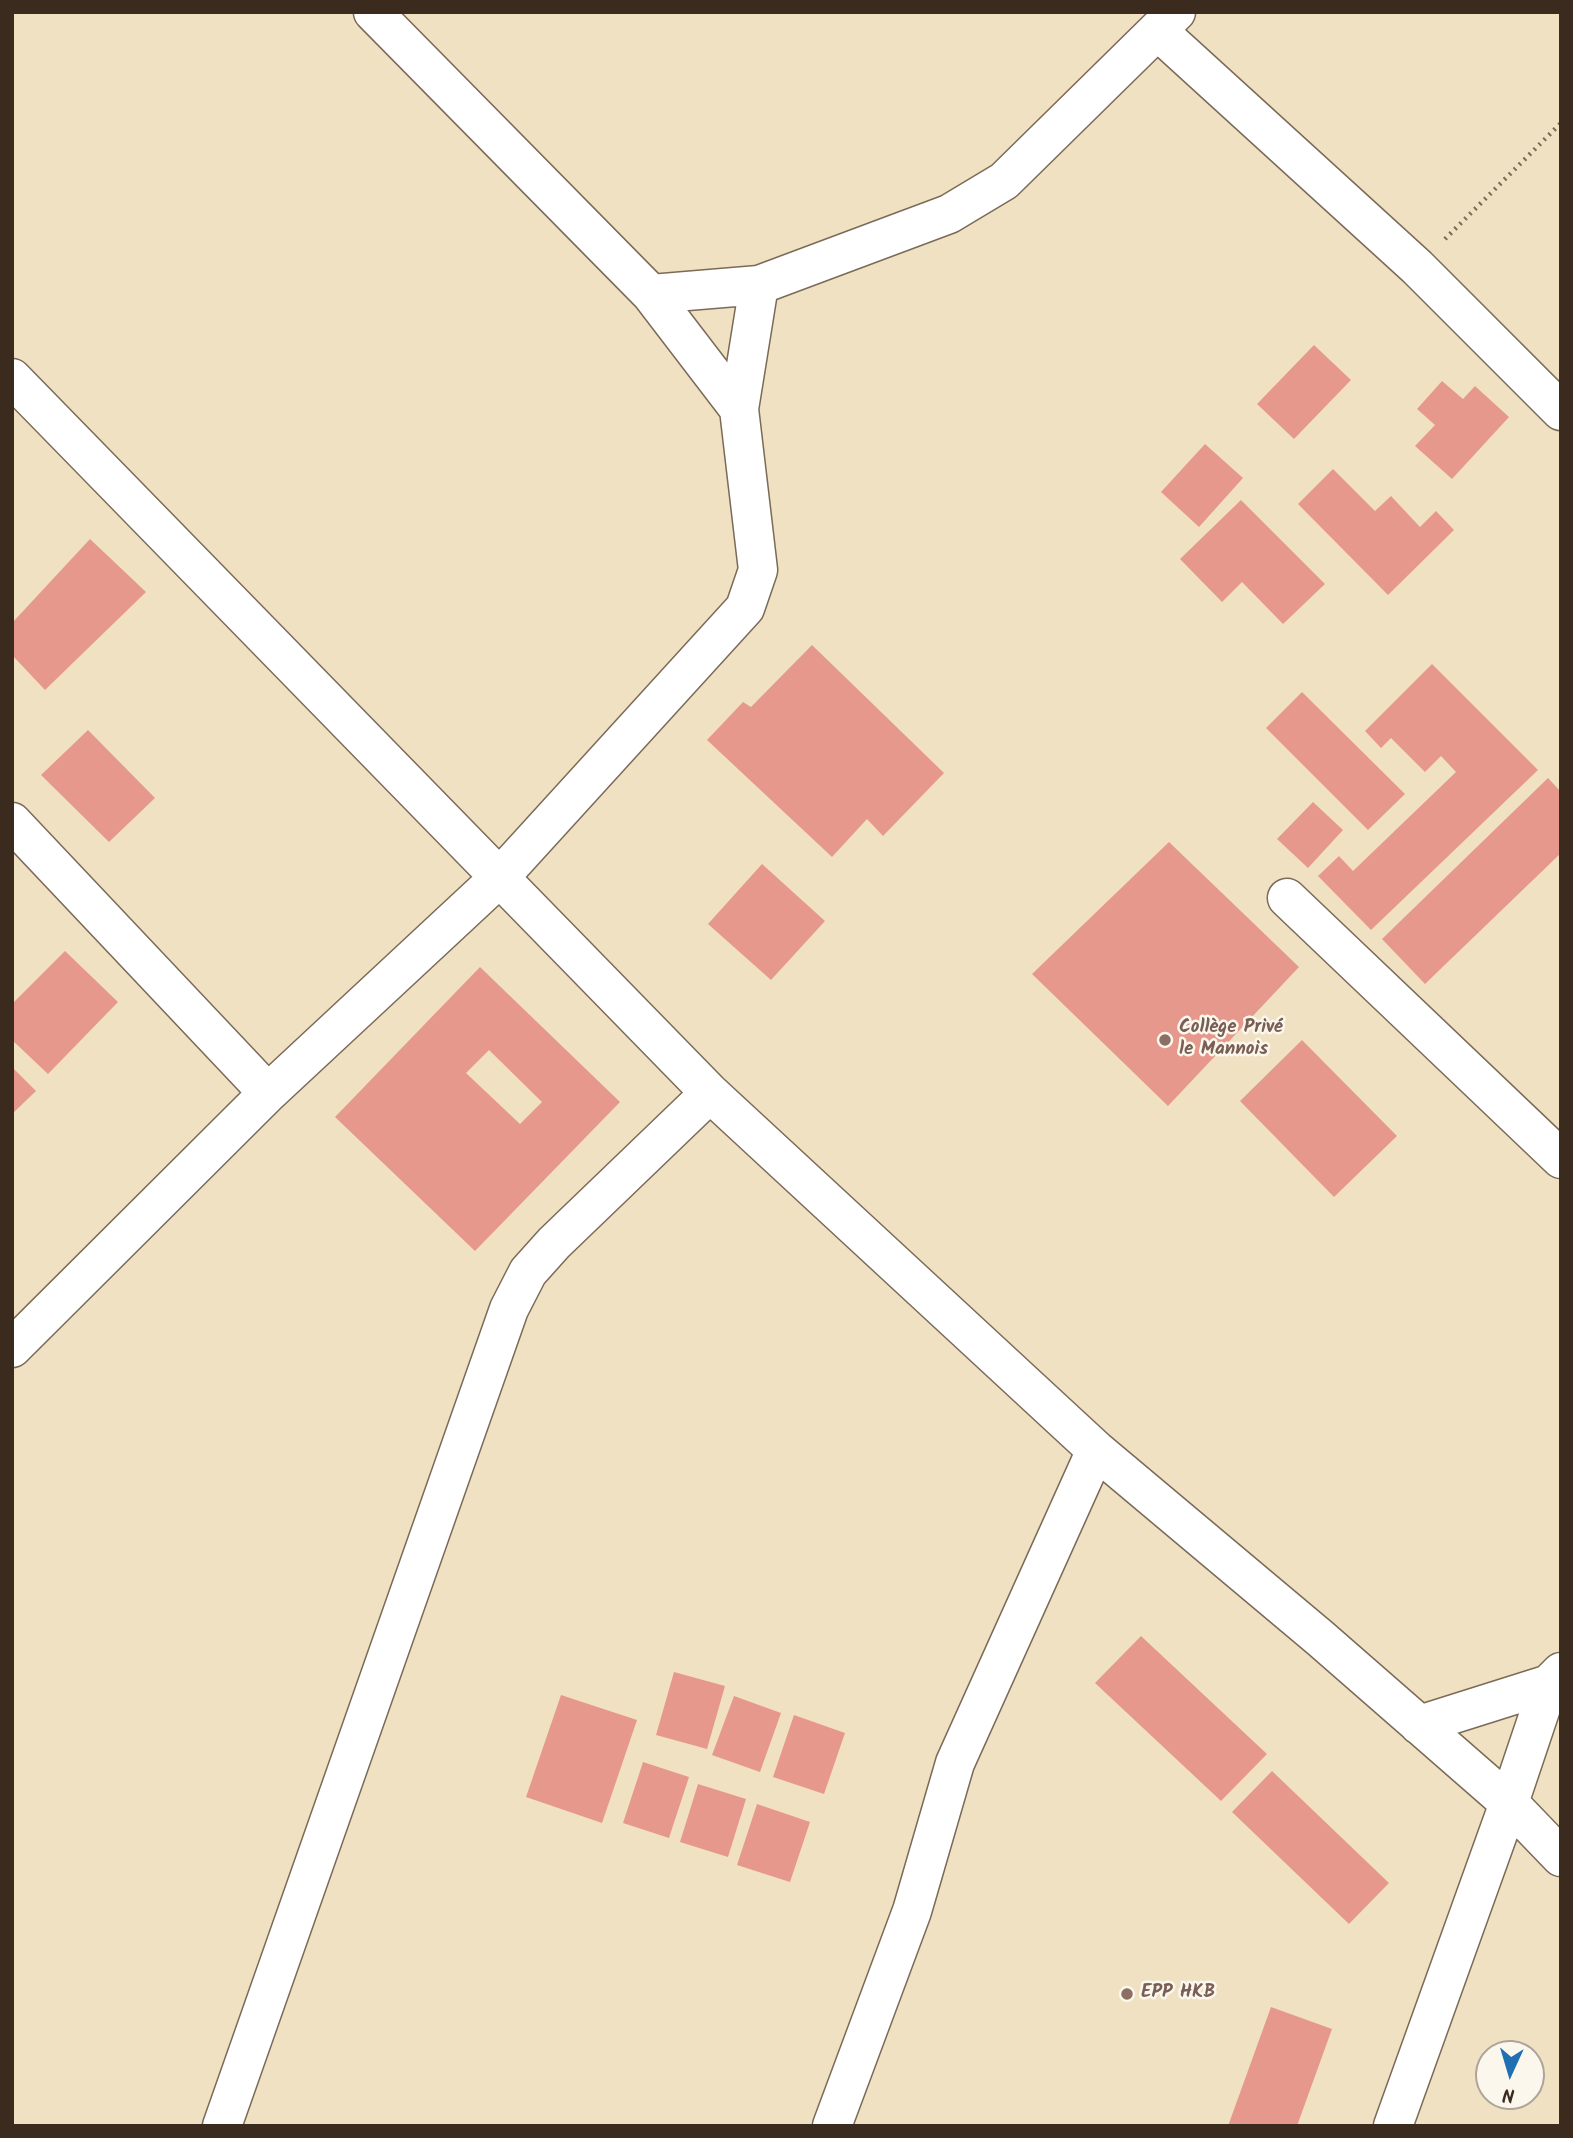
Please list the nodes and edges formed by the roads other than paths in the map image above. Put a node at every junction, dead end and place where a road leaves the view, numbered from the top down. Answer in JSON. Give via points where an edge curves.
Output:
{"nodes":[{"id":1,"x":373,"y":12,"type":"edge"},
{"id":2,"x":1167,"y":22,"type":"edge"},
{"id":3,"x":759,"y":285,"type":"junction"},
{"id":4,"x":651,"y":294,"type":"junction"},
{"id":5,"x":12,"y":378,"type":"edge"},
{"id":6,"x":739,"y":409,"type":"junction"},
{"id":7,"x":1561,"y":411,"type":"edge"},
{"id":8,"x":12,"y":822,"type":"edge"},
{"id":9,"x":499,"y":878,"type":"junction"},
{"id":10,"x":1287,"y":898,"type":"dead end"},
{"id":11,"x":268,"y":1093,"type":"junction"},
{"id":12,"x":709,"y":1093,"type":"junction"},
{"id":13,"x":1561,"y":1159,"type":"edge"},
{"id":14,"x":12,"y":1348,"type":"edge"},
{"id":15,"x":1096,"y":1450,"type":"junction"},
{"id":16,"x":1555,"y":1678,"type":"edge"},
{"id":17,"x":1419,"y":1725,"type":"junction"},
{"id":18,"x":1509,"y":1804,"type":"junction"},
{"id":19,"x":1561,"y":1857,"type":"edge"},
{"id":20,"x":222,"y":2126,"type":"edge"},
{"id":21,"x":832,"y":2126,"type":"edge"},
{"id":22,"x":1393,"y":2126,"type":"edge"}],
"edges":[{"from":1,"to":4,"type":"street"},
{"from":2,"to":3,"type":"street","via":[[1004,181],[948,214]]},
{"from":2,"to":7,"type":"street"},
{"from":3,"to":4,"type":"street"},
{"from":3,"to":6,"type":"street"},
{"from":4,"to":6,"type":"street"},
{"from":5,"to":9,"type":"street"},
{"from":6,"to":9,"type":"street","via":[[758,570],[745,608]]},
{"from":8,"to":11,"type":"street"},
{"from":9,"to":11,"type":"street"},
{"from":9,"to":12,"type":"street"},
{"from":10,"to":13,"type":"street"},
{"from":11,"to":14,"type":"street"},
{"from":12,"to":15,"type":"street"},
{"from":12,"to":20,"type":"street","via":[[554,1242],[528,1272],[509,1309]]},
{"from":15,"to":17,"type":"street"},
{"from":15,"to":21,"type":"street","via":[[955,1763],[912,1911]]},
{"from":16,"to":17,"type":"street"},
{"from":16,"to":18,"type":"street"},
{"from":17,"to":18,"type":"street"},
{"from":18,"to":19,"type":"street"},
{"from":18,"to":22,"type":"street"}]}
